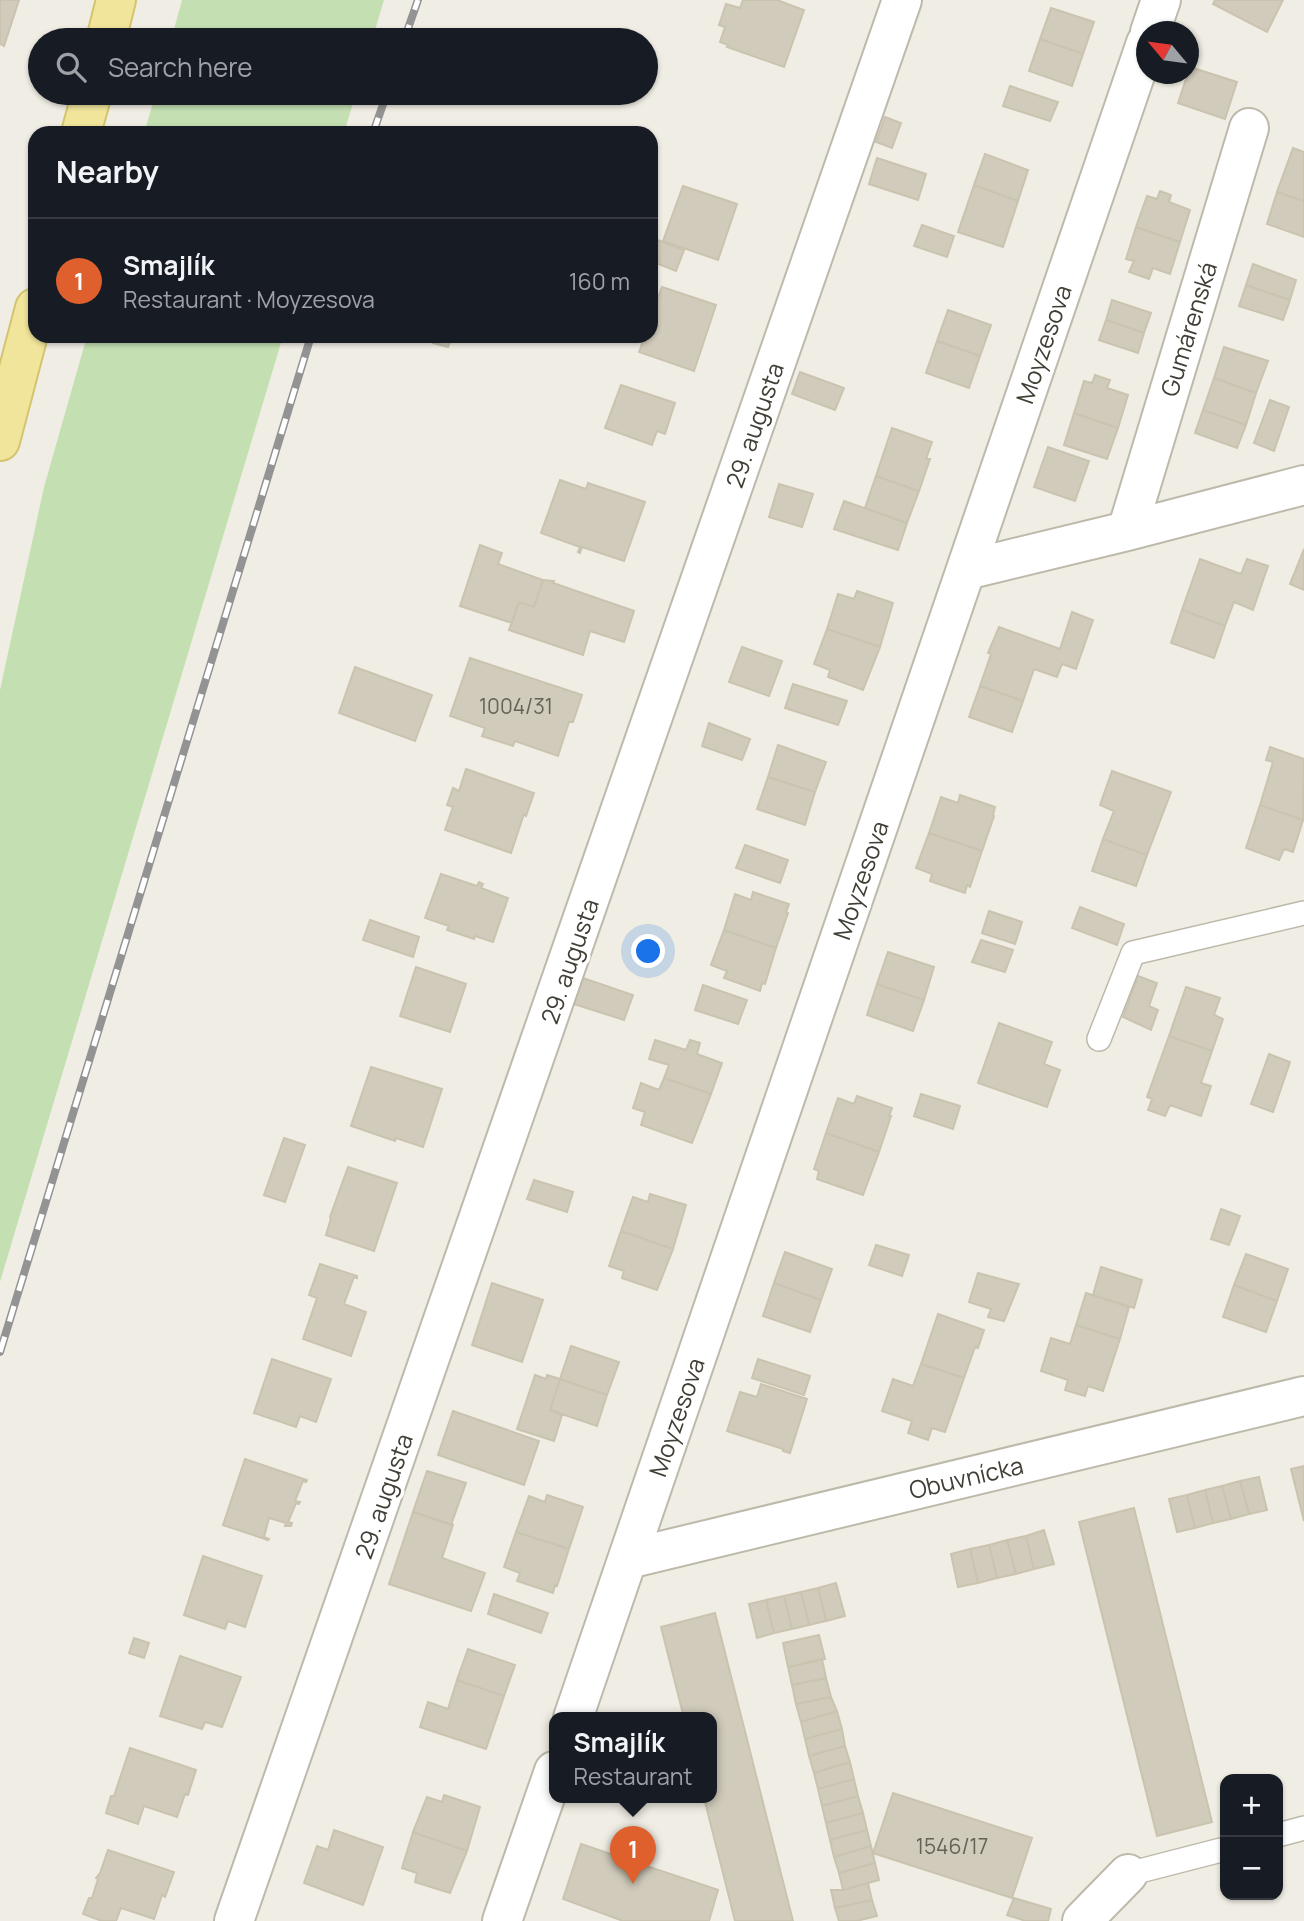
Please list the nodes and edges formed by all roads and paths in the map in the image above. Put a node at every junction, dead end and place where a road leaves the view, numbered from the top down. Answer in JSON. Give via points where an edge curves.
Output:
{"nodes":[{"id":1,"x":116,"y":0,"type":"edge"},
{"id":2,"x":902,"y":0,"type":"edge"},
{"id":3,"x":1161,"y":0,"type":"edge"},
{"id":4,"x":1154,"y":21,"type":"edge"},
{"id":5,"x":109,"y":28,"type":"edge"},
{"id":6,"x":1136,"y":72,"type":"edge"},
{"id":7,"x":89,"y":105,"type":"edge"},
{"id":8,"x":83,"y":126,"type":"edge"},
{"id":9,"x":1250,"y":128,"type":"dead end"},
{"id":10,"x":28,"y":335,"type":"edge"},
{"id":11,"x":0,"y":441,"type":"edge"},
{"id":12,"x":1304,"y":485,"type":"edge"},
{"id":13,"x":1127,"y":531,"type":"junction"},
{"id":14,"x":966,"y":570,"type":"junction"},
{"id":15,"x":1304,"y":912,"type":"edge"},
{"id":16,"x":1099,"y":1039,"type":"dead end"},
{"id":17,"x":1304,"y":1396,"type":"edge"},
{"id":18,"x":628,"y":1559,"type":"junction"},
{"id":19,"x":575,"y":1712,"type":"edge"},
{"id":20,"x":549,"y":1785,"type":"edge"},
{"id":21,"x":1304,"y":1828,"type":"edge"},
{"id":22,"x":1283,"y":1834,"type":"edge"},
{"id":23,"x":1220,"y":1850,"type":"edge"},
{"id":24,"x":1128,"y":1874,"type":"joint"},
{"id":25,"x":234,"y":1921,"type":"edge"},
{"id":26,"x":502,"y":1921,"type":"edge"},
{"id":27,"x":1082,"y":1921,"type":"edge"}],
"edges":[{"from":1,"to":5,"type":"main road"},
{"from":2,"to":25,"type":"street","name":"29. augusta"},
{"from":3,"to":4,"type":"street"},
{"from":6,"to":14,"type":"street","name":"Moyzesova"},
{"from":7,"to":8,"type":"main road"},
{"from":9,"to":13,"type":"street","name":"Gumárenská"},
{"from":10,"to":11,"type":"main road"},
{"from":12,"to":13,"type":"street"},
{"from":13,"to":14,"type":"street"},
{"from":14,"to":18,"type":"street","name":"Moyzesova"},
{"from":15,"to":16,"type":"lane","via":[[1133,953]]},
{"from":17,"to":18,"type":"street","name":"Obuvnícka"},
{"from":18,"to":19,"type":"street","name":"Moyzesova"},
{"from":20,"to":26,"type":"street"},
{"from":21,"to":22,"type":"lane"},
{"from":23,"to":24,"type":"lane"},
{"from":24,"to":27,"type":"street"}]}
